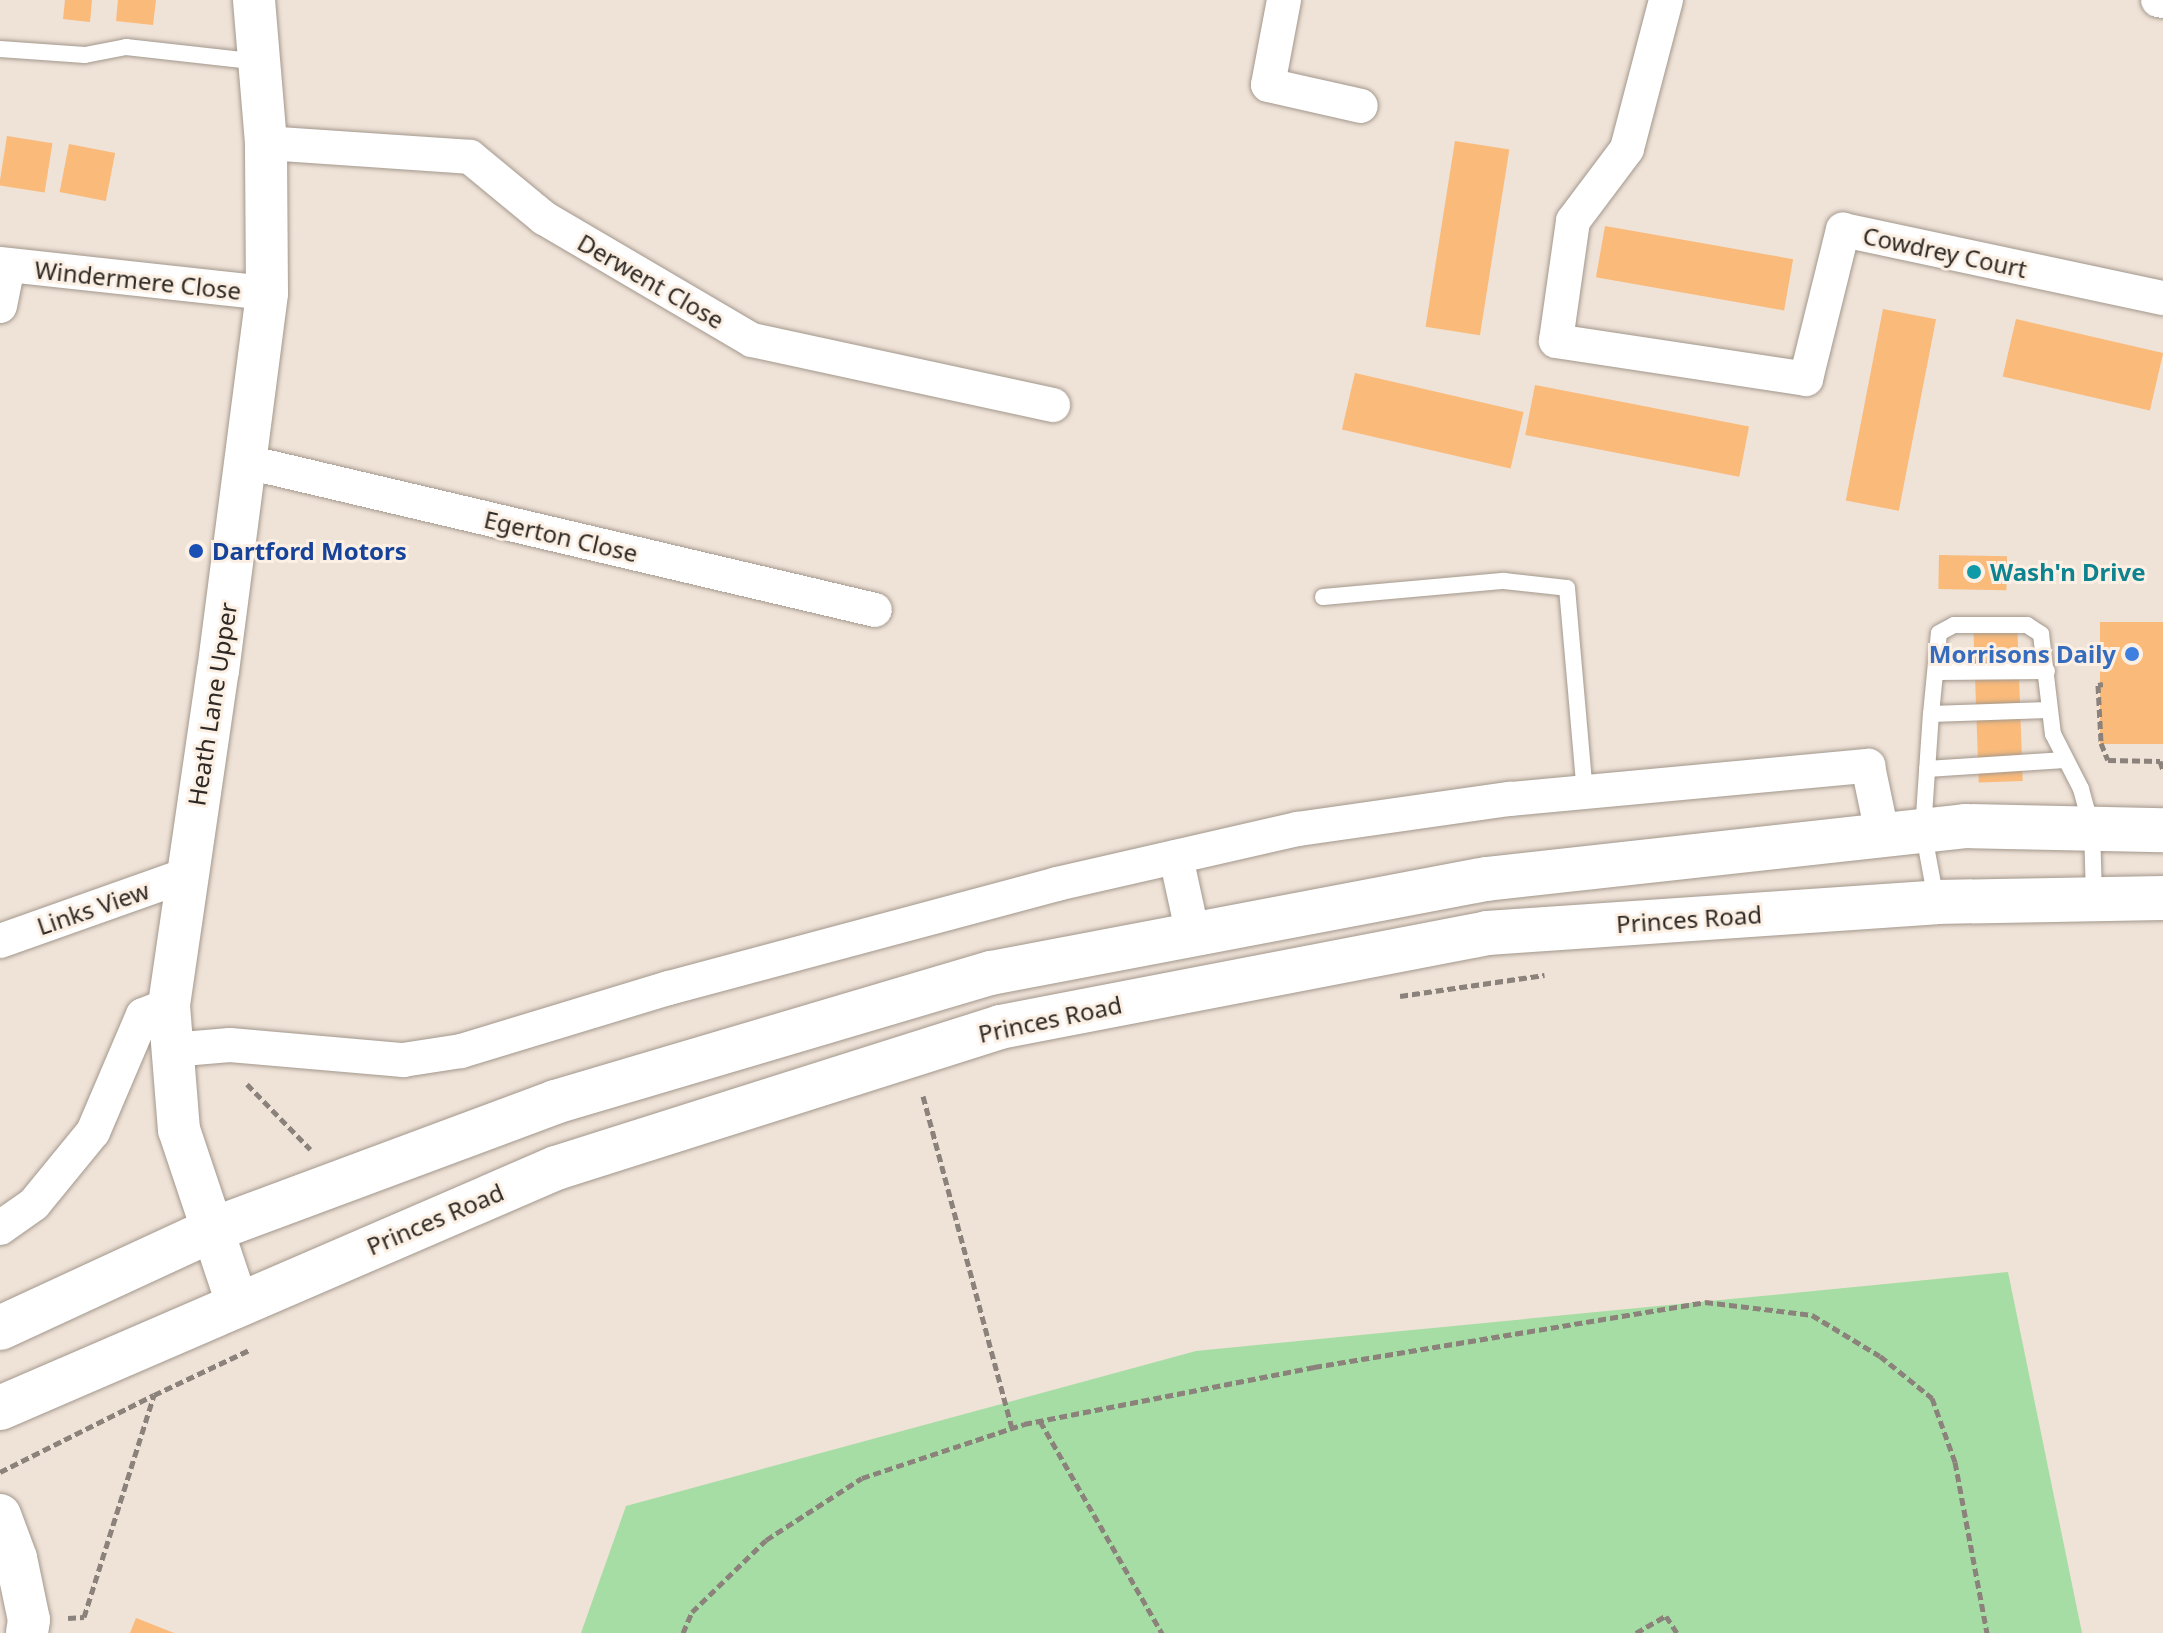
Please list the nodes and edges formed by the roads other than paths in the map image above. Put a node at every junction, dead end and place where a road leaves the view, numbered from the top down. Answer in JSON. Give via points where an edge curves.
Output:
{"nodes":[{"id":1,"x":254,"y":0,"type":"edge"},
{"id":2,"x":1284,"y":0,"type":"edge"},
{"id":3,"x":1666,"y":0,"type":"edge"},
{"id":4,"x":0,"y":49,"type":"edge"},
{"id":5,"x":260,"y":63,"type":"junction"},
{"id":6,"x":1361,"y":106,"type":"dead end"},
{"id":7,"x":266,"y":143,"type":"junction"},
{"id":8,"x":4,"y":265,"type":"edge"},
{"id":9,"x":267,"y":293,"type":"junction"},
{"id":10,"x":2163,"y":298,"type":"edge"},
{"id":11,"x":0,"y":306,"type":"edge"},
{"id":12,"x":1053,"y":405,"type":"dead end"},
{"id":13,"x":247,"y":462,"type":"junction"},
{"id":14,"x":1323,"y":597,"type":"dead end"},
{"id":15,"x":875,"y":610,"type":"dead end"},
{"id":16,"x":2047,"y":671,"type":"junction"},
{"id":17,"x":1937,"y":672,"type":"junction"},
{"id":18,"x":2048,"y":710,"type":"junction"},
{"id":19,"x":1931,"y":714,"type":"junction"},
{"id":20,"x":2065,"y":760,"type":"junction"},
{"id":21,"x":1927,"y":769,"type":"junction"},
{"id":22,"x":1585,"y":793,"type":"junction"},
{"id":23,"x":2092,"y":829,"type":"junction"},
{"id":24,"x":2163,"y":830,"type":"edge"},
{"id":25,"x":1903,"y":831,"type":"junction"},
{"id":26,"x":1176,"y":857,"type":"junction"},
{"id":27,"x":186,"y":875,"type":"junction"},
{"id":28,"x":2094,"y":898,"type":"junction"},
{"id":29,"x":2163,"y":898,"type":"edge"},
{"id":30,"x":1936,"y":902,"type":"junction"},
{"id":31,"x":1193,"y":935,"type":"junction"},
{"id":32,"x":0,"y":941,"type":"edge"},
{"id":33,"x":169,"y":1005,"type":"junction"},
{"id":34,"x":191,"y":1048,"type":"junction"},
{"id":35,"x":0,"y":1228,"type":"edge"},
{"id":36,"x":214,"y":1229,"type":"junction"},
{"id":37,"x":237,"y":1303,"type":"junction"},
{"id":38,"x":0,"y":1328,"type":"edge"},
{"id":39,"x":0,"y":1408,"type":"edge"},
{"id":40,"x":0,"y":1515,"type":"edge"},
{"id":41,"x":28,"y":1626,"type":"edge"}],
"edges":[{"from":1,"to":5,"type":"street","name":"Heath Lane Upper"},
{"from":2,"to":6,"type":"street","via":[[1268,85]]},
{"from":3,"to":10,"type":"street","name":"Cowdrey Court","via":[[1627,149],[1573,221],[1556,341],[1806,379],[1843,230]]},
{"from":4,"to":5,"type":"lane","via":[[85,55],[126,47]]},
{"from":5,"to":7,"type":"street","name":"Heath Lane Upper"},
{"from":7,"to":9,"type":"street","name":"Heath Lane Upper"},
{"from":7,"to":12,"type":"street","name":"Derwent Close","via":[[470,157],[544,218],[752,340]]},
{"from":8,"to":9,"type":"street","name":"Windermere Close"},
{"from":8,"to":11,"type":"street","name":"Windermere Close"},
{"from":9,"to":13,"type":"street","name":"Heath Lane Upper"},
{"from":13,"to":15,"type":"street","name":"Egerton Close"},
{"from":13,"to":27,"type":"street","name":"Heath Lane Upper"},
{"from":14,"to":22,"type":"lane","via":[[1504,581],[1567,588]]},
{"from":16,"to":17,"type":"lane"},
{"from":16,"to":17,"type":"lane","via":[[2041,634],[2027,625],[1954,625],[1939,633]]},
{"from":16,"to":18,"type":"lane"},
{"from":17,"to":19,"type":"lane"},
{"from":18,"to":19,"type":"lane"},
{"from":18,"to":20,"type":"lane"},
{"from":19,"to":21,"type":"lane"},
{"from":20,"to":21,"type":"lane"},
{"from":20,"to":23,"type":"lane","via":[[2081,789]]},
{"from":21,"to":25,"type":"lane"},
{"from":22,"to":25,"type":"street","via":[[1868,766]]},
{"from":22,"to":26,"type":"street","via":[[1298,829]]},
{"from":23,"to":24,"type":"main road"},
{"from":23,"to":25,"type":"main road","via":[[1965,826]]},
{"from":23,"to":28,"type":"lane"},
{"from":25,"to":30,"type":"lane"},
{"from":25,"to":31,"type":"main road","via":[[1486,879]]},
{"from":26,"to":31,"type":"street"},
{"from":26,"to":34,"type":"street","via":[[868,932],[461,1051],[403,1060],[230,1045]]},
{"from":27,"to":32,"type":"street","name":"Links View"},
{"from":27,"to":33,"type":"street","name":"Heath Lane Upper"},
{"from":28,"to":29,"type":"main road","name":"Princes Road"},
{"from":28,"to":30,"type":"main road","name":"Princes Road"},
{"from":30,"to":37,"type":"main road","name":"Princes Road","via":[[1487,933],[1000,1027],[556,1168]]},
{"from":31,"to":36,"type":"main road","via":[[991,973],[555,1102]]},
{"from":33,"to":34,"type":"street","name":"Heath Lane Upper"},
{"from":33,"to":35,"type":"street","via":[[143,1015],[93,1132],[34,1204]]},
{"from":34,"to":36,"type":"street","name":"Heath Lane Upper","via":[[179,1130]]},
{"from":36,"to":37,"type":"street","name":"Heath Lane Upper"},
{"from":36,"to":38,"type":"main road"},
{"from":37,"to":39,"type":"main road","name":"Princes Road"},
{"from":40,"to":41,"type":"street","via":[[16,1558]]}]}
